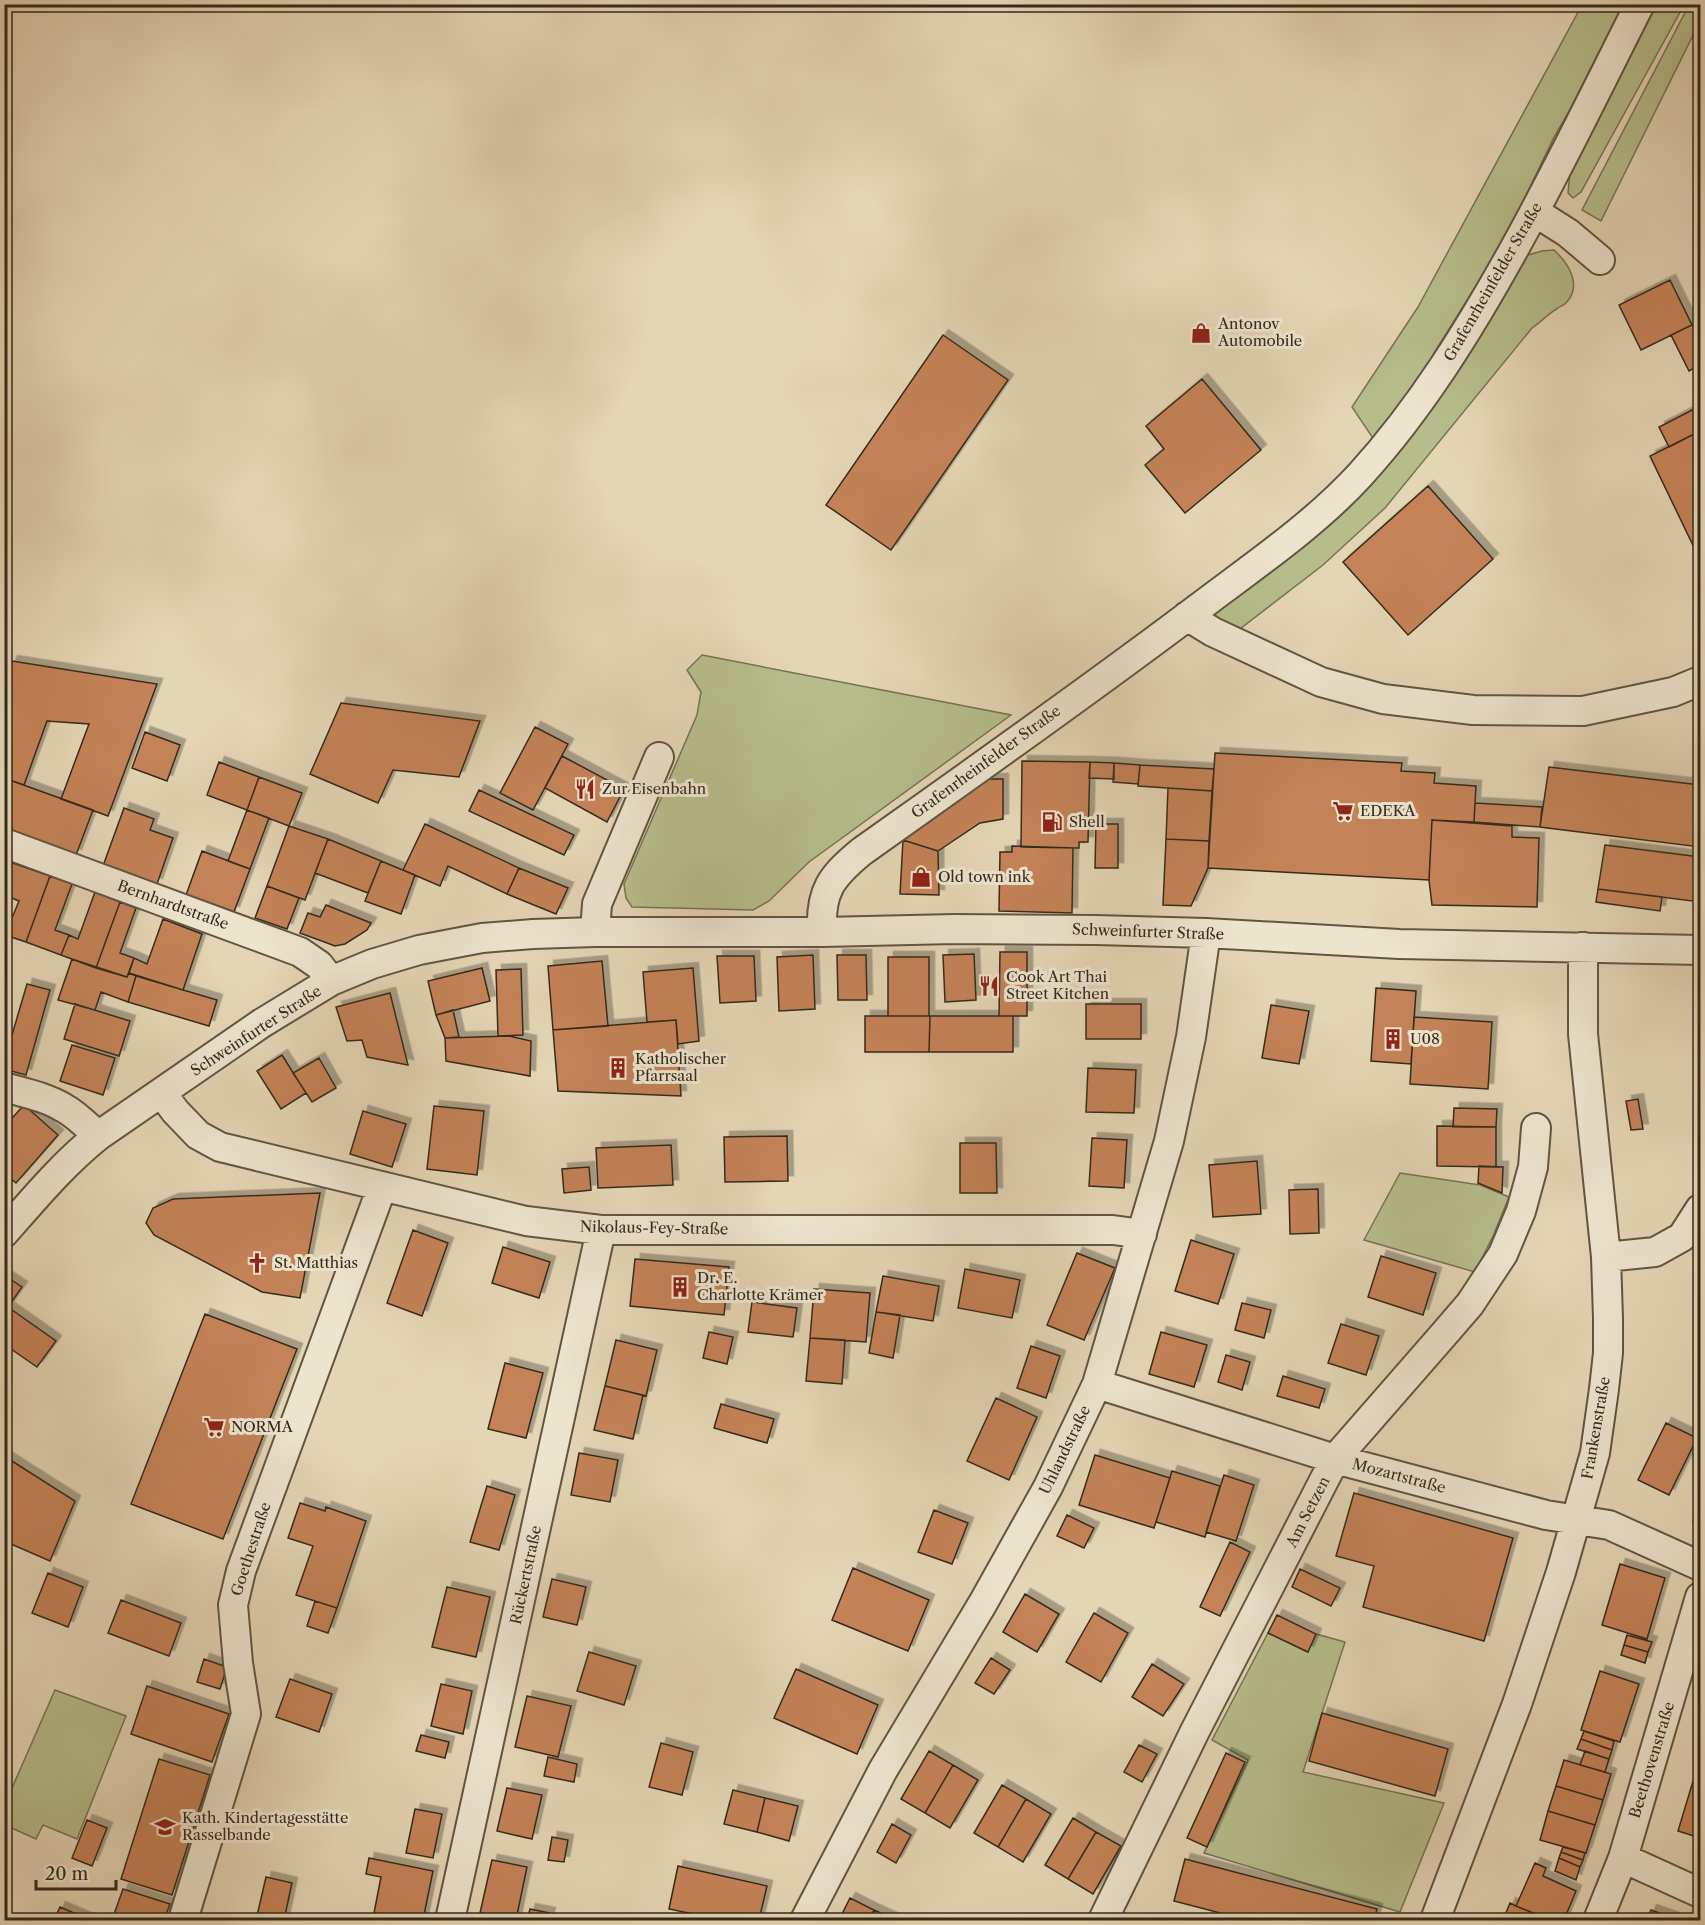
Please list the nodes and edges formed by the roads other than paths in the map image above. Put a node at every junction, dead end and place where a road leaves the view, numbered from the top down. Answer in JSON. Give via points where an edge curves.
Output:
{"nodes":[{"id":1,"x":1640,"y":4,"type":"edge"},
{"id":2,"x":1534,"y":212,"type":"junction"},
{"id":3,"x":1600,"y":260,"type":"dead end"},
{"id":4,"x":1187,"y":616,"type":"junction"},
{"id":5,"x":1701,"y":681,"type":"edge"},
{"id":6,"x":659,"y":757,"type":"dead end"},
{"id":7,"x":4,"y":843,"type":"edge"},
{"id":8,"x":595,"y":932,"type":"junction"},
{"id":9,"x":822,"y":932,"type":"junction"},
{"id":10,"x":1206,"y":933,"type":"junction"},
{"id":11,"x":1583,"y":947,"type":"junction"},
{"id":12,"x":1701,"y":950,"type":"edge"},
{"id":13,"x":331,"y":981,"type":"junction"},
{"id":14,"x":4,"y":1087,"type":"edge"},
{"id":15,"x":162,"y":1093,"type":"junction"},
{"id":16,"x":1536,"y":1128,"type":"dead end"},
{"id":17,"x":98,"y":1136,"type":"junction"},
{"id":18,"x":382,"y":1187,"type":"junction"},
{"id":19,"x":1701,"y":1209,"type":"edge"},
{"id":20,"x":601,"y":1230,"type":"junction"},
{"id":21,"x":4,"y":1233,"type":"edge"},
{"id":22,"x":1142,"y":1234,"type":"junction"},
{"id":23,"x":1606,"y":1257,"type":"junction"},
{"id":24,"x":1097,"y":1384,"type":"junction"},
{"id":25,"x":1335,"y":1459,"type":"junction"},
{"id":26,"x":1577,"y":1520,"type":"junction"},
{"id":27,"x":1701,"y":1566,"type":"edge"},
{"id":28,"x":1701,"y":1597,"type":"edge"},
{"id":29,"x":1623,"y":1858,"type":"junction"},
{"id":30,"x":1701,"y":1893,"type":"edge"},
{"id":31,"x":183,"y":1920,"type":"edge"},
{"id":32,"x":450,"y":1920,"type":"edge"},
{"id":33,"x":805,"y":1920,"type":"edge"},
{"id":34,"x":1103,"y":1920,"type":"edge"},
{"id":35,"x":1436,"y":1920,"type":"edge"},
{"id":36,"x":1598,"y":1920,"type":"edge"}],
"edges":[{"from":1,"to":2,"type":"street","name":"Grafenrheinfelder Straße"},
{"from":2,"to":3,"type":"street","via":[[1568,233]]},
{"from":2,"to":4,"type":"street","name":"Grafenrheinfelder Straße","via":[[1465,335],[1374,459],[1332,503]]},
{"from":4,"to":5,"type":"street","via":[[1321,682],[1383,699],[1473,710],[1583,711],[1672,692]]},
{"from":4,"to":9,"type":"street","name":"Grafenrheinfelder Straße","via":[[843,867],[826,891]]},
{"from":6,"to":8,"type":"street","via":[[597,904]]},
{"from":7,"to":13,"type":"street","name":"Bernhardtstraße","via":[[300,952],[319,965]]},
{"from":8,"to":9,"type":"street","name":"Schweinfurter Straße"},
{"from":8,"to":13,"type":"street","name":"Schweinfurter Straße","via":[[482,938],[419,950]]},
{"from":9,"to":10,"type":"street","name":"Schweinfurter Straße","via":[[955,929]]},
{"from":10,"to":11,"type":"street","name":"Schweinfurter Straße","via":[[1399,945]]},
{"from":10,"to":22,"type":"street","name":"Uhlandstraße","via":[[1191,1037],[1169,1141]]},
{"from":11,"to":12,"type":"street","name":"Schweinfurter Straße"},
{"from":11,"to":23,"type":"street","name":"Frankenstraße","via":[[1583,1034]]},
{"from":13,"to":15,"type":"street","name":"Schweinfurter Straße","via":[[262,1023]]},
{"from":14,"to":17,"type":"street","via":[[65,1108]]},
{"from":15,"to":17,"type":"street","name":"Schweinfurter Straße"},
{"from":15,"to":18,"type":"street","name":"Nikolaus-Fey-Straße","via":[[198,1135],[220,1147]]},
{"from":16,"to":25,"type":"street","name":"Am Setzen","via":[[1533,1167],[1521,1212],[1503,1254],[1470,1304]]},
{"from":17,"to":21,"type":"street","name":"Schweinfurter Straße","via":[[58,1172]]},
{"from":18,"to":20,"type":"street","name":"Nikolaus-Fey-Straße","via":[[526,1221]]},
{"from":18,"to":31,"type":"street","name":"Goethestraße","via":[[242,1571],[233,1605],[246,1714]]},
{"from":19,"to":23,"type":"street","via":[[1682,1237],[1655,1252]]},
{"from":20,"to":22,"type":"street","name":"Nikolaus-Fey-Straße","via":[[1113,1230]]},
{"from":20,"to":32,"type":"street","name":"Rückertstraße"},
{"from":22,"to":24,"type":"street","name":"Uhlandstraße"},
{"from":23,"to":26,"type":"street","name":"Frankenstraße","via":[[1608,1353],[1595,1453]]},
{"from":24,"to":25,"type":"street","name":"Mozartstraße"},
{"from":24,"to":33,"type":"street","name":"Uhlandstraße","via":[[1048,1487],[884,1770]]},
{"from":25,"to":26,"type":"street","name":"Mozartstraße"},
{"from":25,"to":34,"type":"street","name":"Am Setzen"},
{"from":26,"to":27,"type":"street","name":"Mozartstraße","via":[[1609,1525]]},
{"from":26,"to":35,"type":"street","name":"Frankenstraße","via":[[1516,1704]]},
{"from":28,"to":29,"type":"street","name":"Beethovenstraße"},
{"from":29,"to":30,"type":"street"},
{"from":29,"to":36,"type":"street","name":"Beethovenstraße"}]}
